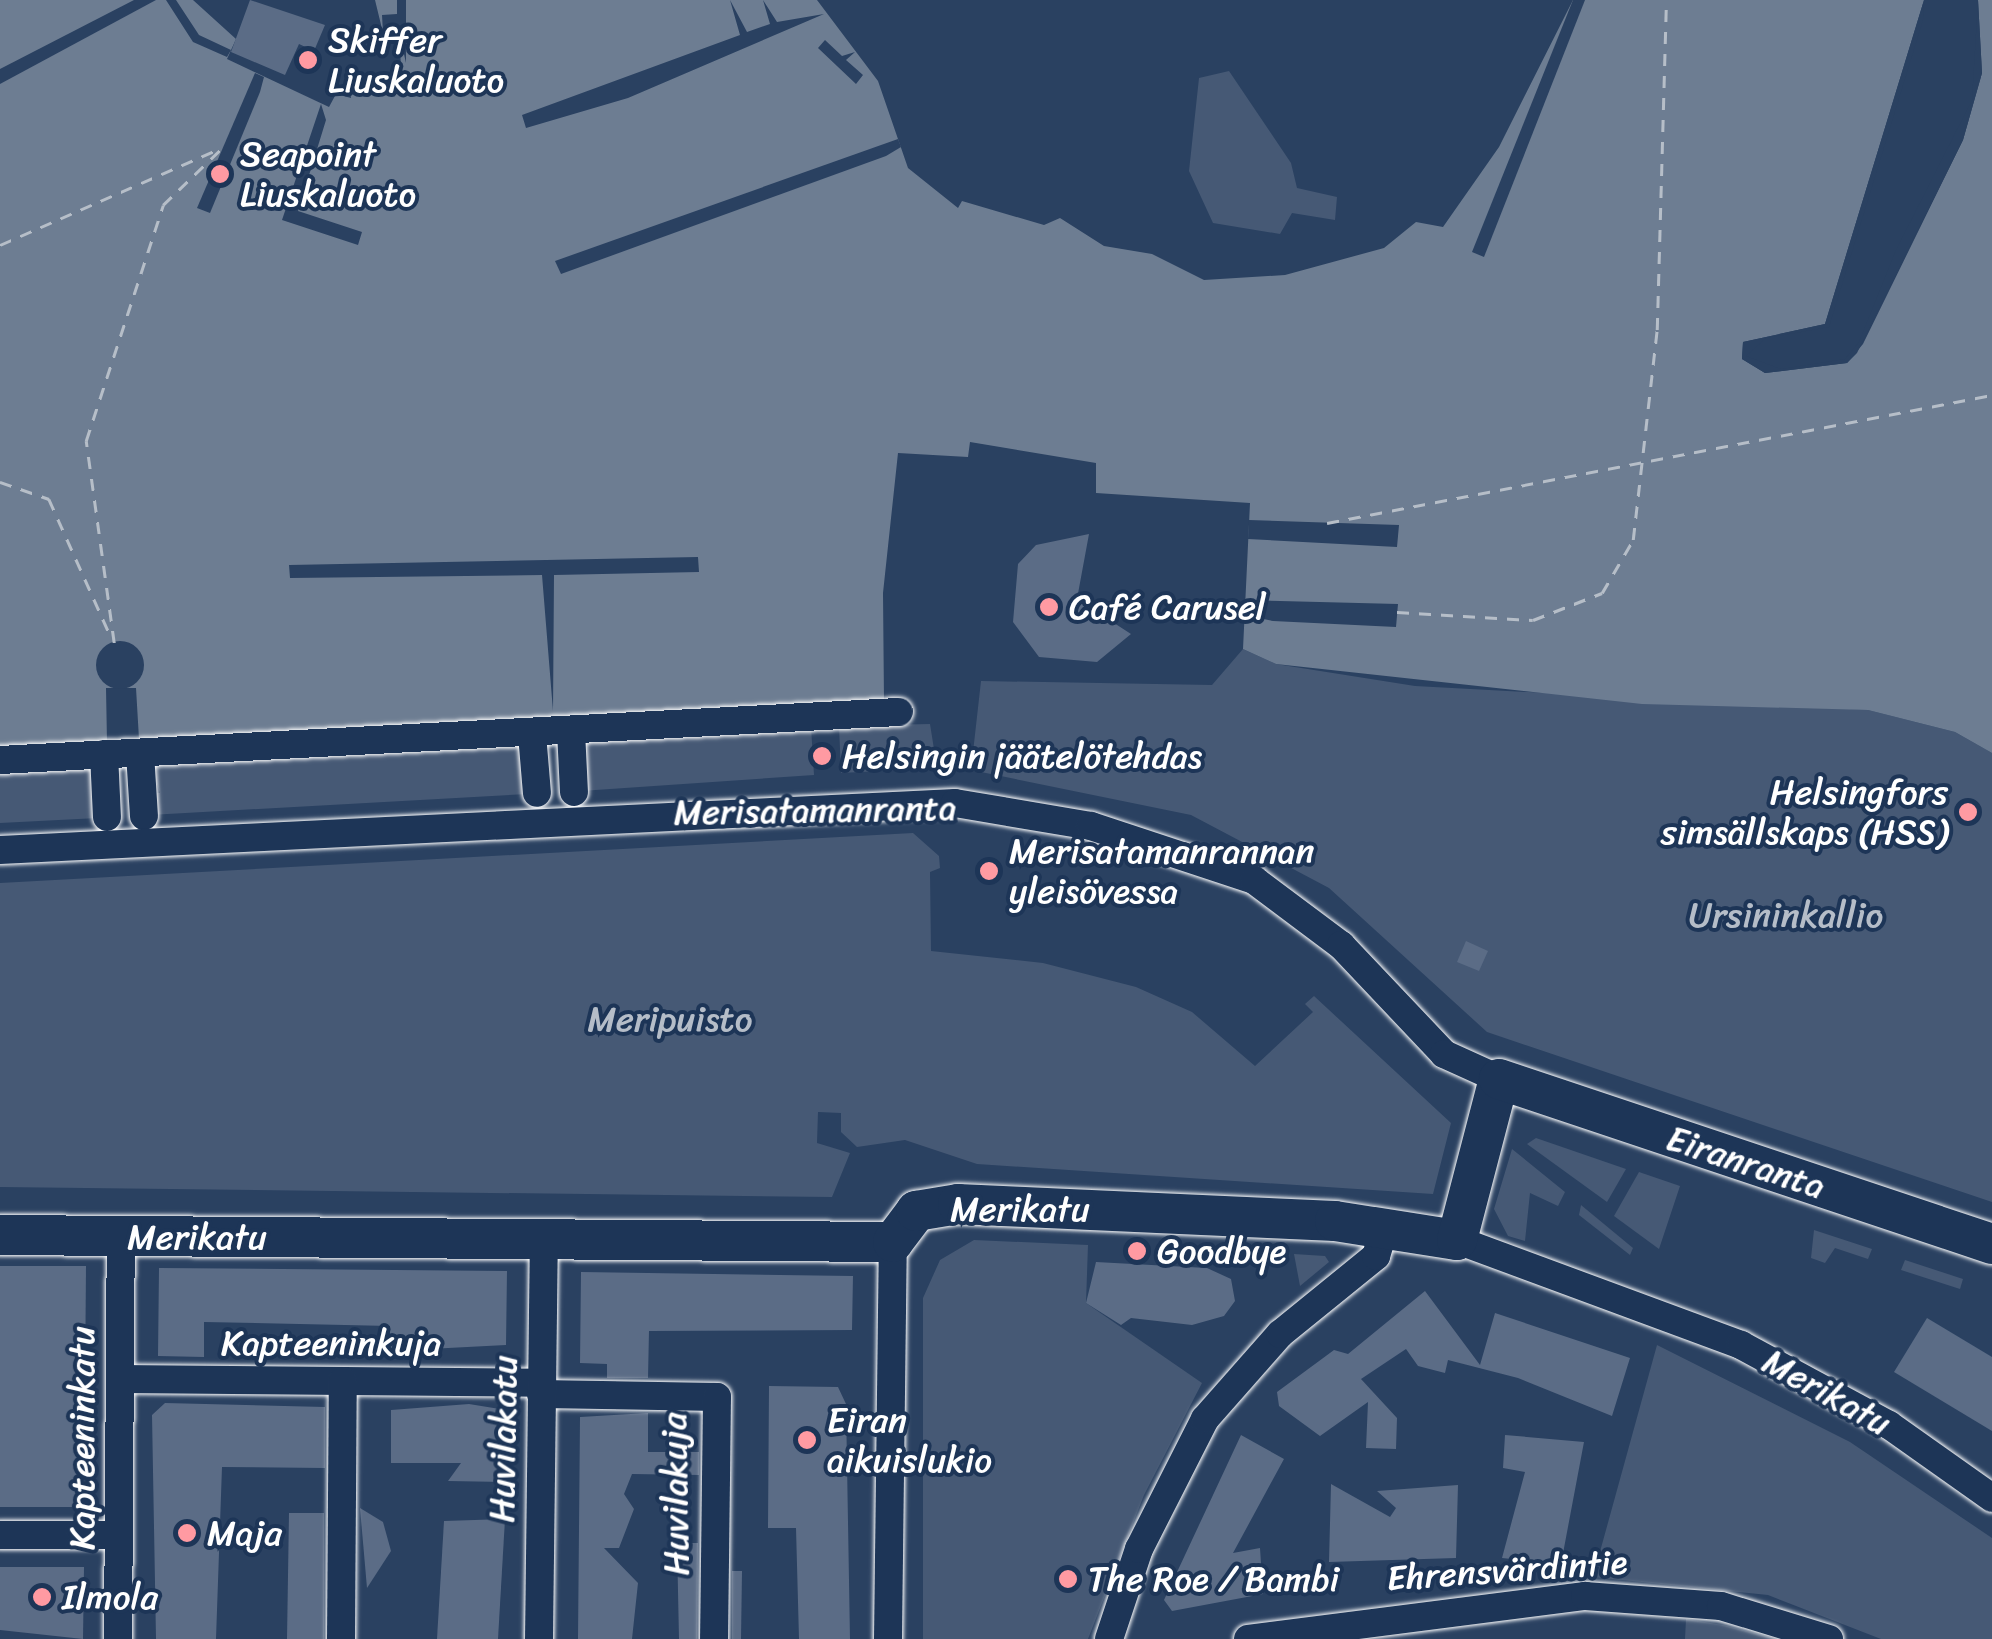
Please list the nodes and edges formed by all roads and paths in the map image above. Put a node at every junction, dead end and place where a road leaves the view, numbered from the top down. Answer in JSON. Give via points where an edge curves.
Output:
{"nodes":[{"id":1,"x":899,"y":712,"type":"dead end"},
{"id":2,"x":553,"y":727,"type":"junction"},
{"id":3,"x":124,"y":748,"type":"junction"},
{"id":4,"x":0,"y":760,"type":"edge"},
{"id":5,"x":574,"y":792,"type":"dead end"},
{"id":6,"x":537,"y":794,"type":"dead end"},
{"id":7,"x":144,"y":816,"type":"dead end"},
{"id":8,"x":106,"y":817,"type":"dead end"},
{"id":9,"x":0,"y":850,"type":"edge"},
{"id":10,"x":1500,"y":1079,"type":"junction"},
{"id":11,"x":1385,"y":1227,"type":"junction"},
{"id":12,"x":0,"y":1234,"type":"edge"},
{"id":13,"x":121,"y":1236,"type":"junction"},
{"id":14,"x":544,"y":1239,"type":"junction"},
{"id":15,"x":1457,"y":1240,"type":"junction"},
{"id":16,"x":893,"y":1242,"type":"junction"},
{"id":17,"x":1992,"y":1244,"type":"edge"},
{"id":18,"x":120,"y":1379,"type":"junction"},
{"id":19,"x":343,"y":1381,"type":"junction"},
{"id":20,"x":541,"y":1388,"type":"junction"},
{"id":21,"x":1992,"y":1498,"type":"edge"},
{"id":22,"x":0,"y":1534,"type":"edge"},
{"id":23,"x":119,"y":1535,"type":"junction"},
{"id":24,"x":118,"y":1639,"type":"edge"},
{"id":25,"x":341,"y":1639,"type":"edge"},
{"id":26,"x":539,"y":1639,"type":"edge"},
{"id":27,"x":714,"y":1639,"type":"edge"},
{"id":28,"x":888,"y":1639,"type":"edge"},
{"id":29,"x":1108,"y":1639,"type":"edge"},
{"id":30,"x":1248,"y":1639,"type":"edge"},
{"id":31,"x":1829,"y":1639,"type":"edge"}],
"edges":[{"from":1,"to":2,"type":"street"},
{"from":2,"to":3,"type":"street"},
{"from":2,"to":5,"type":"street"},
{"from":2,"to":6,"type":"street"},
{"from":3,"to":4,"type":"street"},
{"from":3,"to":7,"type":"street"},
{"from":3,"to":8,"type":"street"},
{"from":9,"to":10,"type":"street","name":"Merisatamanranta","via":[[956,803],[1091,826],[1254,880],[1341,945],[1444,1054]]},
{"from":10,"to":15,"type":"street"},
{"from":10,"to":17,"type":"street","name":"Eiranranta"},
{"from":11,"to":15,"type":"street","name":"Merikatu"},
{"from":11,"to":16,"type":"street","name":"Merikatu","via":[[958,1204],[916,1211]]},
{"from":11,"to":29,"type":"street","via":[[1376,1256],[1280,1334],[1205,1419],[1144,1536]]},
{"from":12,"to":13,"type":"street","name":"Merikatu"},
{"from":13,"to":14,"type":"street","name":"Merikatu"},
{"from":13,"to":18,"type":"street","name":"Kapteeninkatu"},
{"from":14,"to":16,"type":"street","name":"Merikatu"},
{"from":14,"to":20,"type":"street","name":"Huvilakatu"},
{"from":15,"to":21,"type":"street","name":"Merikatu","via":[[1741,1344],[1889,1425]]},
{"from":16,"to":28,"type":"street"},
{"from":18,"to":19,"type":"street","name":"Kapteeninkuja"},
{"from":18,"to":23,"type":"street","name":"Kapteeninkatu"},
{"from":19,"to":20,"type":"street","name":"Kapteeninkuja"},
{"from":19,"to":25,"type":"street"},
{"from":20,"to":26,"type":"street","name":"Huvilakatu"},
{"from":20,"to":27,"type":"street","name":"Huvilakuja","via":[[716,1397]]},
{"from":22,"to":23,"type":"street"},
{"from":23,"to":24,"type":"street","name":"Kapteeninkatu"},
{"from":30,"to":31,"type":"street","name":"Ehrensvärdintie","via":[[1585,1596],[1721,1606]]}]}
